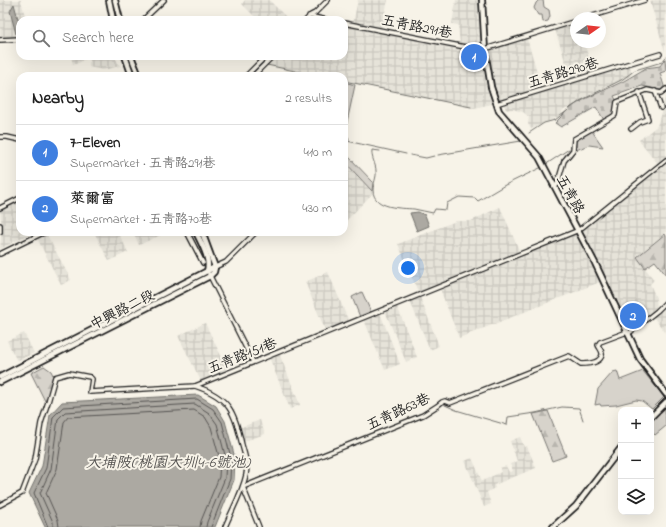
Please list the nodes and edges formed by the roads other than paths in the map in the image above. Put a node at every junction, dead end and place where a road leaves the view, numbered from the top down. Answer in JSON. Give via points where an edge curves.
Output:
{"nodes":[{"id":1,"x":108,"y":0,"type":"edge"},
{"id":2,"x":116,"y":0,"type":"edge"},
{"id":3,"x":164,"y":0,"type":"edge"},
{"id":4,"x":328,"y":0,"type":"edge"},
{"id":5,"x":482,"y":0,"type":"edge"},
{"id":6,"x":645,"y":0,"type":"edge"},
{"id":7,"x":606,"y":12,"type":"edge"},
{"id":8,"x":113,"y":16,"type":"edge"},
{"id":9,"x":119,"y":16,"type":"edge"},
{"id":10,"x":147,"y":16,"type":"edge"},
{"id":11,"x":309,"y":16,"type":"edge"},
{"id":12,"x":570,"y":23,"type":"edge"},
{"id":13,"x":348,"y":24,"type":"edge"},
{"id":14,"x":16,"y":39,"type":"edge"},
{"id":15,"x":0,"y":40,"type":"edge"},
{"id":16,"x":485,"y":50,"type":"junction"},
{"id":17,"x":660,"y":54,"type":"dead end"},
{"id":18,"x":126,"y":60,"type":"edge"},
{"id":19,"x":133,"y":60,"type":"edge"},
{"id":20,"x":262,"y":60,"type":"edge"},
{"id":21,"x":269,"y":60,"type":"edge"},
{"id":22,"x":131,"y":72,"type":"edge"},
{"id":23,"x":137,"y":72,"type":"edge"},
{"id":24,"x":250,"y":72,"type":"edge"},
{"id":25,"x":257,"y":72,"type":"edge"},
{"id":26,"x":666,"y":89,"type":"edge"},
{"id":27,"x":655,"y":91,"type":"junction"},
{"id":28,"x":639,"y":92,"type":"junction"},
{"id":29,"x":496,"y":104,"type":"junction"},
{"id":30,"x":661,"y":108,"type":"dead end"},
{"id":31,"x":631,"y":129,"type":"dead end"},
{"id":32,"x":0,"y":137,"type":"edge"},
{"id":33,"x":16,"y":139,"type":"edge"},
{"id":34,"x":666,"y":160,"type":"edge"},
{"id":35,"x":554,"y":186,"type":"junction"},
{"id":36,"x":16,"y":200,"type":"edge"},
{"id":37,"x":0,"y":208,"type":"edge"},
{"id":38,"x":0,"y":225,"type":"edge"},
{"id":39,"x":579,"y":230,"type":"junction"},
{"id":40,"x":0,"y":232,"type":"edge"},
{"id":41,"x":37,"y":236,"type":"edge"},
{"id":42,"x":189,"y":236,"type":"edge"},
{"id":43,"x":198,"y":236,"type":"edge"},
{"id":44,"x":203,"y":236,"type":"edge"},
{"id":45,"x":252,"y":236,"type":"edge"},
{"id":46,"x":0,"y":254,"type":"edge"},
{"id":47,"x":203,"y":263,"type":"dead end"},
{"id":48,"x":215,"y":267,"type":"junction"},
{"id":49,"x":207,"y":271,"type":"junction"},
{"id":50,"x":210,"y":276,"type":"junction"},
{"id":51,"x":666,"y":302,"type":"edge"},
{"id":52,"x":107,"y":322,"type":"junction"},
{"id":53,"x":110,"y":327,"type":"junction"},
{"id":54,"x":627,"y":333,"type":"junction"},
{"id":55,"x":253,"y":362,"type":"junction"},
{"id":56,"x":11,"y":374,"type":"junction"},
{"id":57,"x":0,"y":377,"type":"edge"},
{"id":58,"x":0,"y":382,"type":"edge"},
{"id":59,"x":195,"y":386,"type":"junction"},
{"id":60,"x":666,"y":394,"type":"edge"},
{"id":61,"x":666,"y":402,"type":"edge"},
{"id":62,"x":654,"y":414,"type":"edge"},
{"id":63,"x":618,"y":452,"type":"edge"},
{"id":64,"x":243,"y":487,"type":"junction"},
{"id":65,"x":0,"y":505,"type":"edge"},
{"id":66,"x":225,"y":527,"type":"edge"},
{"id":67,"x":259,"y":527,"type":"edge"},
{"id":68,"x":553,"y":527,"type":"edge"}],
"edges":[{"from":1,"to":8,"type":"street"},
{"from":2,"to":9,"type":"street"},
{"from":3,"to":10,"type":"street"},
{"from":4,"to":11,"type":"street"},
{"from":5,"to":16,"type":"street","name":"五青路"},
{"from":6,"to":7,"type":"street"},
{"from":12,"to":16,"type":"street"},
{"from":13,"to":16,"type":"street","name":"五青路291巷"},
{"from":14,"to":15,"type":"street"},
{"from":16,"to":29,"type":"street","name":"五青路"},
{"from":17,"to":29,"type":"street","name":"五青路290巷"},
{"from":18,"to":22,"type":"street"},
{"from":19,"to":23,"type":"street"},
{"from":20,"to":24,"type":"street"},
{"from":21,"to":25,"type":"street"},
{"from":26,"to":27,"type":"street","via":[[661,93]]},
{"from":27,"to":28,"type":"street"},
{"from":27,"to":30,"type":"street"},
{"from":28,"to":31,"type":"street","via":[[648,119]]},
{"from":28,"to":35,"type":"street","via":[[617,102],[612,118],[574,139],[573,150],[564,161]]},
{"from":29,"to":35,"type":"street","name":"五青路","via":[[503,118],[539,157]]},
{"from":32,"to":33,"type":"street"},
{"from":34,"to":39,"type":"street","name":"五青路151巷"},
{"from":35,"to":39,"type":"street","name":"五青路"},
{"from":36,"to":37,"type":"street"},
{"from":38,"to":40,"type":"street"},
{"from":39,"to":54,"type":"street","name":"五青路"},
{"from":39,"to":55,"type":"street","name":"五青路151巷"},
{"from":41,"to":46,"type":"street"},
{"from":42,"to":47,"type":"street"},
{"from":43,"to":49,"type":"street","via":[[208,260]]},
{"from":44,"to":48,"type":"street"},
{"from":45,"to":48,"type":"street","via":[[226,262]]},
{"from":48,"to":49,"type":"street","name":"中興路二段"},
{"from":48,"to":50,"type":"street"},
{"from":49,"to":50,"type":"street"},
{"from":49,"to":52,"type":"street","name":"中興路二段"},
{"from":50,"to":53,"type":"street","name":"中興路二段"},
{"from":50,"to":55,"type":"street"},
{"from":51,"to":54,"type":"street"},
{"from":52,"to":53,"type":"street"},
{"from":52,"to":56,"type":"street","name":"中興路二段"},
{"from":53,"to":56,"type":"street","name":"中興路二段"},
{"from":54,"to":60,"type":"street","name":"五青路","via":[[640,359]]},
{"from":54,"to":64,"type":"street","name":"五青路63巷","via":[[600,342],[598,345],[602,355],[593,363],[581,364],[569,356],[450,403],[442,402],[423,415]]},
{"from":55,"to":59,"type":"street","name":"五青路151巷"},
{"from":56,"to":57,"type":"street","name":"中興路二段"},
{"from":56,"to":58,"type":"street","name":"中興路二段"},
{"from":59,"to":64,"type":"street","via":[[214,393],[231,410],[246,460]]},
{"from":59,"to":65,"type":"street","name":"五青路151巷","via":[[90,392],[90,377],[69,373],[55,377],[40,423],[35,460],[22,493]]},
{"from":61,"to":62,"type":"street"},
{"from":63,"to":68,"type":"street","via":[[576,506]]},
{"from":64,"to":66,"type":"street"},
{"from":64,"to":67,"type":"street"}]}
